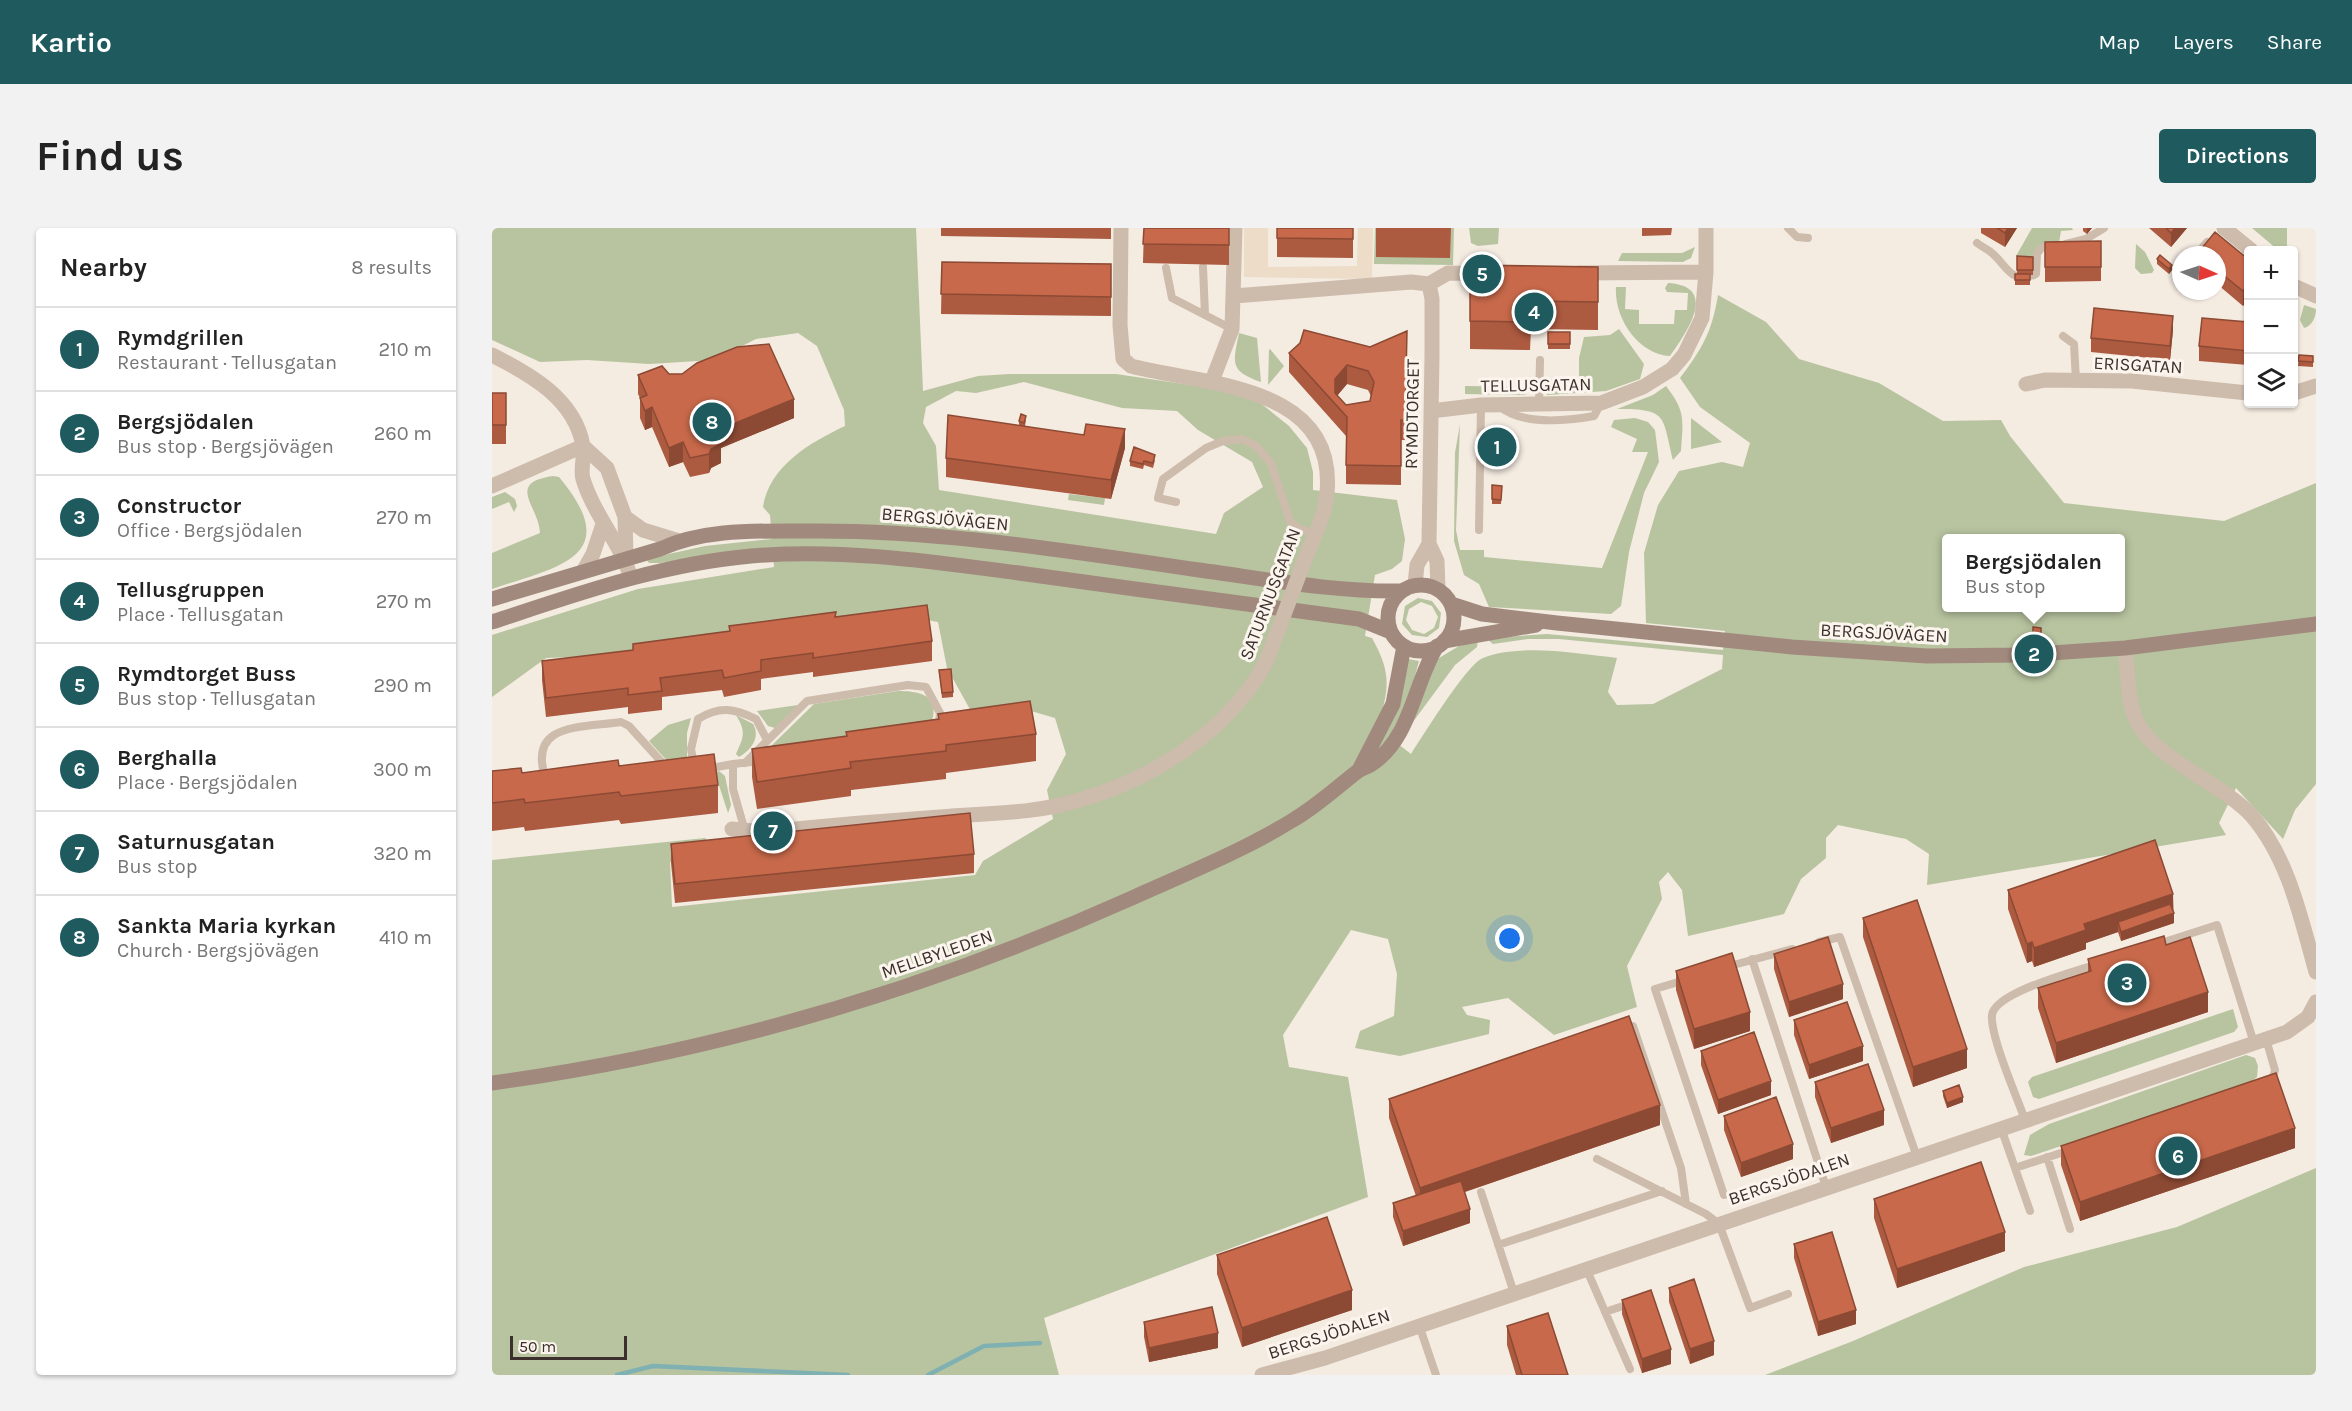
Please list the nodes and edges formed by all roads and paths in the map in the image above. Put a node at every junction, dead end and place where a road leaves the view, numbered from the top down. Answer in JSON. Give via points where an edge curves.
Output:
{"nodes":[{"id":1,"x":1121,"y":228,"type":"edge"},
{"id":2,"x":1235,"y":228,"type":"edge"},
{"id":3,"x":1706,"y":228,"type":"edge"},
{"id":4,"x":1788,"y":228,"type":"edge"},
{"id":5,"x":2104,"y":228,"type":"edge"},
{"id":6,"x":2219,"y":228,"type":"edge"},
{"id":7,"x":2224,"y":228,"type":"edge"},
{"id":8,"x":1808,"y":238,"type":"dead end"},
{"id":9,"x":1977,"y":243,"type":"dead end"},
{"id":10,"x":2204,"y":246,"type":"edge"},
{"id":11,"x":2246,"y":246,"type":"edge"},
{"id":12,"x":1203,"y":267,"type":"dead end"},
{"id":13,"x":1166,"y":268,"type":"dead end"},
{"id":14,"x":1706,"y":272,"type":"junction"},
{"id":15,"x":1565,"y":273,"type":"edge"},
{"id":16,"x":1506,"y":274,"type":"edge"},
{"id":17,"x":1429,"y":284,"type":"junction"},
{"id":18,"x":2298,"y":288,"type":"edge"},
{"id":19,"x":1234,"y":296,"type":"junction"},
{"id":20,"x":2316,"y":296,"type":"edge"},
{"id":21,"x":1205,"y":315,"type":"junction"},
{"id":22,"x":1232,"y":329,"type":"junction"},
{"id":23,"x":2063,"y":336,"type":"dead end"},
{"id":24,"x":492,"y":355,"type":"edge"},
{"id":25,"x":1540,"y":360,"type":"dead end"},
{"id":26,"x":1212,"y":381,"type":"junction"},
{"id":27,"x":2076,"y":381,"type":"junction"},
{"id":28,"x":2026,"y":384,"type":"dead end"},
{"id":29,"x":2316,"y":386,"type":"edge"},
{"id":30,"x":2298,"y":392,"type":"edge"},
{"id":31,"x":2244,"y":393,"type":"edge"},
{"id":32,"x":1601,"y":403,"type":"junction"},
{"id":33,"x":1539,"y":404,"type":"junction"},
{"id":34,"x":1481,"y":405,"type":"junction"},
{"id":35,"x":1498,"y":405,"type":"junction"},
{"id":36,"x":1431,"y":411,"type":"junction"},
{"id":37,"x":583,"y":446,"type":"junction"},
{"id":38,"x":492,"y":486,"type":"edge"},
{"id":39,"x":1176,"y":502,"type":"dead end"},
{"id":40,"x":625,"y":517,"type":"junction"},
{"id":41,"x":603,"y":524,"type":"junction"},
{"id":42,"x":1479,"y":530,"type":"dead end"},
{"id":43,"x":1314,"y":534,"type":"junction"},
{"id":44,"x":679,"y":541,"type":"junction"},
{"id":45,"x":1429,"y":544,"type":"junction"},
{"id":46,"x":626,"y":559,"type":"junction"},
{"id":47,"x":584,"y":570,"type":"junction"},
{"id":48,"x":631,"y":578,"type":"junction"},
{"id":49,"x":1408,"y":588,"type":"junction"},
{"id":50,"x":1438,"y":589,"type":"junction"},
{"id":51,"x":492,"y":599,"type":"edge"},
{"id":52,"x":1451,"y":604,"type":"junction"},
{"id":53,"x":492,"y":622,"type":"edge"},
{"id":54,"x":1557,"y":623,"type":"junction"},
{"id":55,"x":2316,"y":624,"type":"edge"},
{"id":56,"x":1391,"y":632,"type":"junction"},
{"id":57,"x":1441,"y":644,"type":"junction"},
{"id":58,"x":1404,"y":646,"type":"junction"},
{"id":59,"x":2125,"y":648,"type":"junction"},
{"id":60,"x":935,"y":734,"type":"edge"},
{"id":61,"x":767,"y":740,"type":"junction"},
{"id":62,"x":768,"y":760,"type":"edge"},
{"id":63,"x":745,"y":763,"type":"junction"},
{"id":64,"x":734,"y":765,"type":"junction"},
{"id":65,"x":695,"y":770,"type":"junction"},
{"id":66,"x":1359,"y":770,"type":"junction"},
{"id":67,"x":684,"y":772,"type":"edge"},
{"id":68,"x":660,"y":775,"type":"edge"},
{"id":69,"x":546,"y":779,"type":"junction"},
{"id":70,"x":536,"y":781,"type":"edge"},
{"id":71,"x":554,"y":788,"type":"edge"},
{"id":72,"x":738,"y":830,"type":"joint"},
{"id":73,"x":2148,"y":947,"type":"edge"},
{"id":74,"x":1752,"y":959,"type":"junction"},
{"id":75,"x":2103,"y":962,"type":"edge"},
{"id":76,"x":1719,"y":969,"type":"edge"},
{"id":77,"x":2316,"y":972,"type":"edge"},
{"id":78,"x":1698,"y":976,"type":"edge"},
{"id":79,"x":2315,"y":1006,"type":"edge"},
{"id":80,"x":1612,"y":1032,"type":"edge"},
{"id":81,"x":2260,"y":1041,"type":"junction"},
{"id":82,"x":492,"y":1083,"type":"edge"},
{"id":83,"x":2259,"y":1087,"type":"edge"},
{"id":84,"x":2025,"y":1120,"type":"junction"},
{"id":85,"x":2001,"y":1128,"type":"junction"},
{"id":86,"x":2081,"y":1146,"type":"edge"},
{"id":87,"x":1917,"y":1156,"type":"junction"},
{"id":88,"x":2048,"y":1157,"type":"junction"},
{"id":89,"x":1597,"y":1159,"type":"dead end"},
{"id":90,"x":2015,"y":1168,"type":"junction"},
{"id":91,"x":1826,"y":1187,"type":"junction"},
{"id":92,"x":1662,"y":1191,"type":"junction"},
{"id":93,"x":1481,"y":1192,"type":"dead end"},
{"id":94,"x":1724,"y":1195,"type":"dead end"},
{"id":95,"x":1686,"y":1204,"type":"junction"},
{"id":96,"x":2030,"y":1211,"type":"dead end"},
{"id":97,"x":1719,"y":1224,"type":"junction"},
{"id":98,"x":2070,"y":1229,"type":"dead end"},
{"id":99,"x":1498,"y":1245,"type":"junction"},
{"id":100,"x":1586,"y":1268,"type":"junction"},
{"id":101,"x":1514,"y":1293,"type":"junction"},
{"id":102,"x":1788,"y":1294,"type":"dead end"},
{"id":103,"x":1644,"y":1299,"type":"edge"},
{"id":104,"x":1605,"y":1312,"type":"junction"},
{"id":105,"x":1419,"y":1325,"type":"junction"},
{"id":106,"x":1630,"y":1370,"type":"dead end"},
{"id":107,"x":1262,"y":1375,"type":"edge"},
{"id":108,"x":1436,"y":1375,"type":"edge"}],
"edges":[{"from":1,"to":26,"type":"street","name":"SATURNUSGATAN","via":[[1123,359],[1142,369]]},
{"from":2,"to":19,"type":"street"},
{"from":3,"to":14,"type":"street","name":"TELLUSGATAN"},
{"from":4,"to":8,"type":"lane","via":[[1797,237]]},
{"from":5,"to":9,"type":"lane","via":[[2086,239],[2040,248],[2033,276],[2015,276]]},
{"from":6,"to":10,"type":"lane"},
{"from":7,"to":11,"type":"street"},
{"from":12,"to":21,"type":"lane"},
{"from":13,"to":21,"type":"lane","via":[[1172,298]]},
{"from":14,"to":15,"type":"street"},
{"from":14,"to":32,"type":"street","name":"TELLUSGATAN","via":[[1702,318],[1684,355],[1672,369],[1643,387]]},
{"from":16,"to":17,"type":"street","via":[[1457,272],[1437,277]]},
{"from":17,"to":19,"type":"street","via":[[1412,282]]},
{"from":17,"to":36,"type":"street","name":"RYMDTORGET"},
{"from":18,"to":20,"type":"street"},
{"from":19,"to":22,"type":"street"},
{"from":21,"to":22,"type":"lane"},
{"from":22,"to":26,"type":"street"},
{"from":23,"to":27,"type":"lane","via":[[2074,344]]},
{"from":24,"to":37,"type":"street","via":[[553,391]]},
{"from":25,"to":33,"type":"lane"},
{"from":26,"to":43,"type":"street","name":"SATURNUSGATAN","via":[[1263,396],[1289,410],[1314,434],[1321,447],[1328,482],[1324,512]]},
{"from":27,"to":28,"type":"street","name":"ERISGATAN"},
{"from":27,"to":31,"type":"street","name":"ERISGATAN","via":[[2132,381]]},
{"from":29,"to":30,"type":"street"},
{"from":32,"to":33,"type":"street","name":"TELLUSGATAN"},
{"from":32,"to":35,"type":"lane","via":[[1594,416],[1581,418],[1523,418],[1508,414]]},
{"from":33,"to":35,"type":"street","name":"TELLUSGATAN"},
{"from":34,"to":35,"type":"street","name":"TELLUSGATAN"},
{"from":34,"to":36,"type":"street","name":"TELLUSGATAN"},
{"from":34,"to":42,"type":"lane"},
{"from":36,"to":45,"type":"street","name":"RYMDTORGET"},
{"from":37,"to":38,"type":"street"},
{"from":37,"to":40,"type":"street","via":[[607,468]]},
{"from":37,"to":41,"type":"street","via":[[582,477]]},
{"from":39,"to":43,"type":"lane","via":[[1158,498],[1163,479],[1214,443],[1242,439],[1256,446],[1271,463],[1290,521]]},
{"from":40,"to":44,"type":"street","via":[[643,530]]},
{"from":40,"to":46,"type":"street"},
{"from":41,"to":46,"type":"street"},
{"from":41,"to":47,"type":"street"},
{"from":43,"to":72,"type":"street","name":"SATURNUSGATAN","bridge":true,"via":[[1266,662],[1243,698],[1217,724],[1148,773],[1074,802],[958,820],[776,836]]},
{"from":44,"to":46,"type":"main road","name":"BERGSJÖVÄGEN"},
{"from":44,"to":49,"type":"main road","name":"BERGSJÖVÄGEN","via":[[746,531],[893,532],[1003,543],[1327,588]]},
{"from":45,"to":49,"type":"street","name":"RYMDTORGET"},
{"from":45,"to":50,"type":"street","name":"RYMDTORGET","via":[[1437,561]]},
{"from":46,"to":47,"type":"main road","name":"BERGSJÖVÄGEN"},
{"from":46,"to":48,"type":"street"},
{"from":47,"to":51,"type":"main road","name":"BERGSJÖVÄGEN"},
{"from":48,"to":53,"type":"main road"},
{"from":48,"to":56,"type":"main road","via":[[681,565],[748,556],[854,555],[1359,619]]},
{"from":49,"to":50,"type":"main road","name":"BERGSJÖVÄGEN","via":[[1427,585]]},
{"from":49,"to":56,"type":"main road","via":[[1392,602],[1388,612]]},
{"from":50,"to":52,"type":"main road"},
{"from":52,"to":54,"type":"main road","name":"BERGSJÖVÄGEN","via":[[1482,614]]},
{"from":52,"to":57,"type":"main road","via":[[1453,624]]},
{"from":54,"to":57,"type":"main road","name":"BERGSJÖVÄGEN"},
{"from":54,"to":59,"type":"main road","name":"BERGSJÖVÄGEN","via":[[1792,647],[1927,656]]},
{"from":55,"to":59,"type":"main road","name":"BERGSJÖVÄGEN"},
{"from":56,"to":58,"type":"main road"},
{"from":57,"to":58,"type":"main road","name":"BERGSJÖVÄGEN","via":[[1420,651]]},
{"from":57,"to":66,"type":"main road","name":"MELLBYLEDEN","via":[[1425,665],[1401,729],[1373,764]]},
{"from":58,"to":66,"type":"main road","name":"MELLBYLEDEN","via":[[1394,705]]},
{"from":59,"to":77,"type":"street","via":[[2140,727],[2145,735],[2252,817],[2280,861]]},
{"from":60,"to":61,"type":"lane","via":[[940,713],[934,699],[926,687],[908,685],[807,700]]},
{"from":61,"to":63,"type":"lane"},
{"from":61,"to":65,"type":"lane","via":[[756,719],[727,708],[712,710],[698,719],[694,733],[691,749]]},
{"from":62,"to":63,"type":"lane"},
{"from":63,"to":64,"type":"lane"},
{"from":64,"to":65,"type":"lane"},
{"from":64,"to":72,"type":"lane"},
{"from":65,"to":67,"type":"lane"},
{"from":66,"to":82,"type":"main road","name":"MELLBYLEDEN","via":[[1292,822],[1155,887],[992,957],[840,1006],[698,1045]]},
{"from":68,"to":69,"type":"lane","via":[[672,773],[629,726],[621,723],[558,731],[548,738],[541,764]]},
{"from":69,"to":70,"type":"lane"},
{"from":69,"to":71,"type":"lane"},
{"from":73,"to":81,"type":"lane","via":[[2217,925]]},
{"from":74,"to":76,"type":"lane"},
{"from":74,"to":87,"type":"lane","via":[[1840,937]]},
{"from":74,"to":91,"type":"lane"},
{"from":75,"to":84,"type":"lane","via":[[2012,994],[1997,1004],[1992,1014]]},
{"from":78,"to":94,"type":"lane","via":[[1654,989]]},
{"from":79,"to":81,"type":"street","name":"BERGSJÖDALEN","via":[[2300,1025]]},
{"from":80,"to":95,"type":"lane","via":[[1633,1026],[1681,1168]]},
{"from":81,"to":83,"type":"lane","via":[[2275,1078]]},
{"from":81,"to":84,"type":"street","name":"BERGSJÖDALEN"},
{"from":84,"to":85,"type":"street","name":"BERGSJÖDALEN"},
{"from":85,"to":87,"type":"street","name":"BERGSJÖDALEN"},
{"from":85,"to":90,"type":"lane"},
{"from":86,"to":88,"type":"lane"},
{"from":87,"to":91,"type":"street","name":"BERGSJÖDALEN"},
{"from":88,"to":90,"type":"lane"},
{"from":88,"to":98,"type":"lane"},
{"from":89,"to":92,"type":"lane"},
{"from":90,"to":96,"type":"lane"},
{"from":91,"to":97,"type":"street","name":"BERGSJÖDALEN"},
{"from":92,"to":95,"type":"lane"},
{"from":92,"to":99,"type":"lane"},
{"from":93,"to":99,"type":"lane"},
{"from":95,"to":97,"type":"lane"},
{"from":97,"to":100,"type":"street","name":"BERGSJÖDALEN"},
{"from":97,"to":102,"type":"lane","via":[[1750,1308]]},
{"from":99,"to":101,"type":"lane"},
{"from":100,"to":101,"type":"street","name":"BERGSJÖDALEN"},
{"from":100,"to":104,"type":"lane"},
{"from":101,"to":105,"type":"street","name":"BERGSJÖDALEN"},
{"from":103,"to":104,"type":"lane"},
{"from":104,"to":106,"type":"lane"},
{"from":105,"to":107,"type":"street","name":"BERGSJÖDALEN"},
{"from":105,"to":108,"type":"lane"}]}
